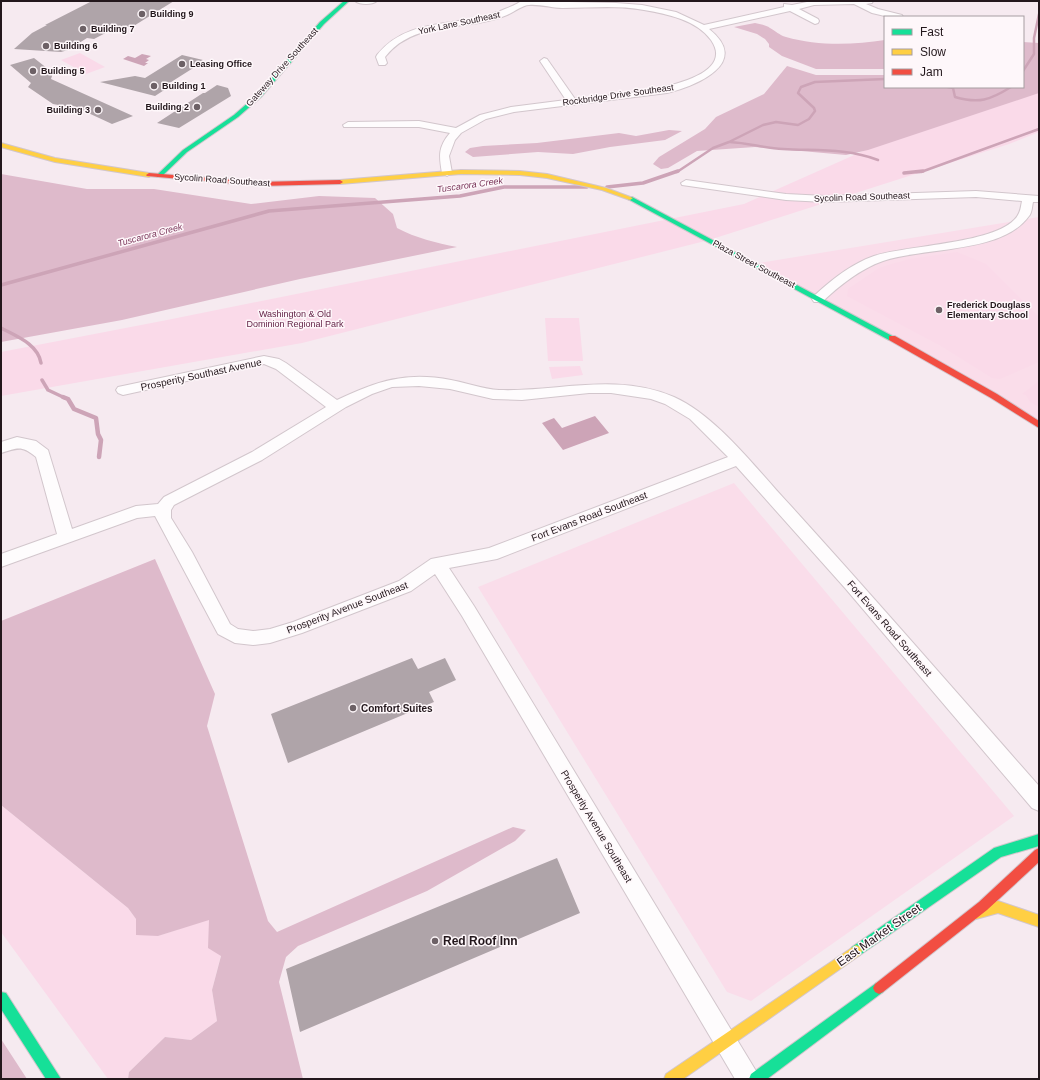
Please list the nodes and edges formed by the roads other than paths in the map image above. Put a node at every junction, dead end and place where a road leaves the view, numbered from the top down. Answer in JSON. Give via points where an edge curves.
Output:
{"nodes":[{"id":1,"x":347,"y":1,"type":"edge"},
{"id":2,"x":359,"y":1,"type":"edge"},
{"id":3,"x":372,"y":1,"type":"edge"},
{"id":4,"x":779,"y":1,"type":"edge"},
{"id":5,"x":869,"y":1,"type":"edge"},
{"id":6,"x":526,"y":2,"type":"edge"},
{"id":7,"x":855,"y":2,"type":"edge"},
{"id":8,"x":791,"y":8,"type":"junction"},
{"id":9,"x":895,"y":16,"type":"edge"},
{"id":10,"x":815,"y":21,"type":"dead end"},
{"id":11,"x":705,"y":27,"type":"junction"},
{"id":12,"x":544,"y":60,"type":"dead end"},
{"id":13,"x":382,"y":63,"type":"dead end"},
{"id":14,"x":572,"y":101,"type":"junction"},
{"id":15,"x":348,"y":126,"type":"dead end"},
{"id":16,"x":457,"y":131,"type":"junction"},
{"id":17,"x":1,"y":144,"type":"edge"},
{"id":18,"x":447,"y":174,"type":"junction"},
{"id":19,"x":159,"y":176,"type":"junction"},
{"id":20,"x":686,"y":183,"type":"dead end"},
{"id":21,"x":1033,"y":198,"type":"edge"},
{"id":22,"x":818,"y":299,"type":"junction"},
{"id":23,"x":123,"y":390,"type":"dead end"},
{"id":24,"x":336,"y":407,"type":"junction"},
{"id":25,"x":1039,"y":425,"type":"edge"},
{"id":26,"x":1,"y":448,"type":"edge"},
{"id":27,"x":738,"y":459,"type":"junction"},
{"id":28,"x":163,"y":510,"type":"junction"},
{"id":29,"x":66,"y":537,"type":"junction"},
{"id":30,"x":1,"y":561,"type":"edge"},
{"id":31,"x":437,"y":564,"type":"junction"},
{"id":32,"x":1039,"y":800,"type":"edge"},
{"id":33,"x":1039,"y":840,"type":"edge"},
{"id":34,"x":1039,"y":854,"type":"edge"},
{"id":35,"x":976,"y":913,"type":"junction"},
{"id":36,"x":1039,"y":921,"type":"edge"},
{"id":37,"x":1,"y":998,"type":"edge"},
{"id":38,"x":726,"y":1042,"type":"junction"},
{"id":39,"x":54,"y":1079,"type":"edge"},
{"id":40,"x":671,"y":1079,"type":"edge"},
{"id":41,"x":748,"y":1079,"type":"edge"},
{"id":42,"x":756,"y":1079,"type":"edge"}],
"edges":[{"from":1,"to":19,"type":"main road","name":"Gateway Drive Southeast","via":[[322,23],[254,101],[185,151]]},
{"from":2,"to":3,"type":"street"},
{"from":4,"to":8,"type":"street"},
{"from":5,"to":7,"type":"street"},
{"from":6,"to":11,"type":"street","name":"Rockbridge Drive Southeast","via":[[565,6],[635,6],[664,12]]},
{"from":6,"to":13,"type":"street","name":"York Lane Southeast","via":[[492,17],[408,35],[384,49],[380,57]]},
{"from":7,"to":8,"type":"street","via":[[814,3]]},
{"from":7,"to":9,"type":"street"},
{"from":8,"to":10,"type":"street"},
{"from":8,"to":11,"type":"street"},
{"from":11,"to":14,"type":"street","name":"Rockbridge Drive Southeast","via":[[715,37],[721,55],[716,65],[702,77],[667,90]]},
{"from":12,"to":14,"type":"street"},
{"from":14,"to":16,"type":"street","name":"Rockbridge Drive Southeast","via":[[498,112]]},
{"from":15,"to":16,"type":"street","via":[[419,124]]},
{"from":16,"to":18,"type":"street","name":"Rockbridge Drive Southeast","via":[[446,147],[444,156]]},
{"from":17,"to":19,"type":"main road","name":"Sycolin Road Southeast","via":[[30,155],[76,165]]},
{"from":18,"to":19,"type":"main road","name":"Sycolin Road Southeast","via":[[338,182],[259,184]]},
{"from":18,"to":22,"type":"main road","name":"Plaza Street Southeast","via":[[461,172],[547,176],[604,189],[655,211]]},
{"from":20,"to":21,"type":"street","name":"Sycolin Road Southeast","via":[[786,197],[825,199],[969,194]]},
{"from":21,"to":22,"type":"street","via":[[1024,215],[1006,231],[993,237],[879,258],[836,282]]},
{"from":22,"to":25,"type":"main road","name":"Plaza Street Southeast","via":[[936,362]]},
{"from":23,"to":24,"type":"street","name":"Prosperity Southast Avenue","via":[[264,360],[281,366]]},
{"from":24,"to":27,"type":"street","name":"Fort Evans Road Southeast","via":[[366,391],[391,383],[419,381],[450,384],[493,394],[522,395],[611,388],[653,395],[670,401],[695,416]]},
{"from":24,"to":28,"type":"street","via":[[257,456],[169,501]]},
{"from":26,"to":29,"type":"street","via":[[17,442],[31,445],[43,454]]},
{"from":27,"to":31,"type":"street","name":"Fort Evans Road Southeast","via":[[491,554]]},
{"from":27,"to":32,"type":"street","name":"Fort Evans Road Southeast","via":[[851,583]]},
{"from":28,"to":29,"type":"street","via":[[136,512]]},
{"from":28,"to":31,"type":"street","name":"Prosperity Avenue Southeast","via":[[162,518],[224,629],[235,636],[270,636],[296,628],[405,586]]},
{"from":29,"to":30,"type":"street"},
{"from":31,"to":38,"type":"street","name":"Prosperity Avenue Southeast","via":[[472,618]]},
{"from":33,"to":38,"type":"main road","name":"East Market Street","via":[[998,852]]},
{"from":34,"to":35,"type":"main road"},
{"from":35,"to":36,"type":"main road","via":[[998,907]]},
{"from":35,"to":42,"type":"main road","via":[[842,1018]]},
{"from":37,"to":39,"type":"main road"},
{"from":38,"to":40,"type":"main road","name":"East Market Street"},
{"from":38,"to":41,"type":"street"}]}
